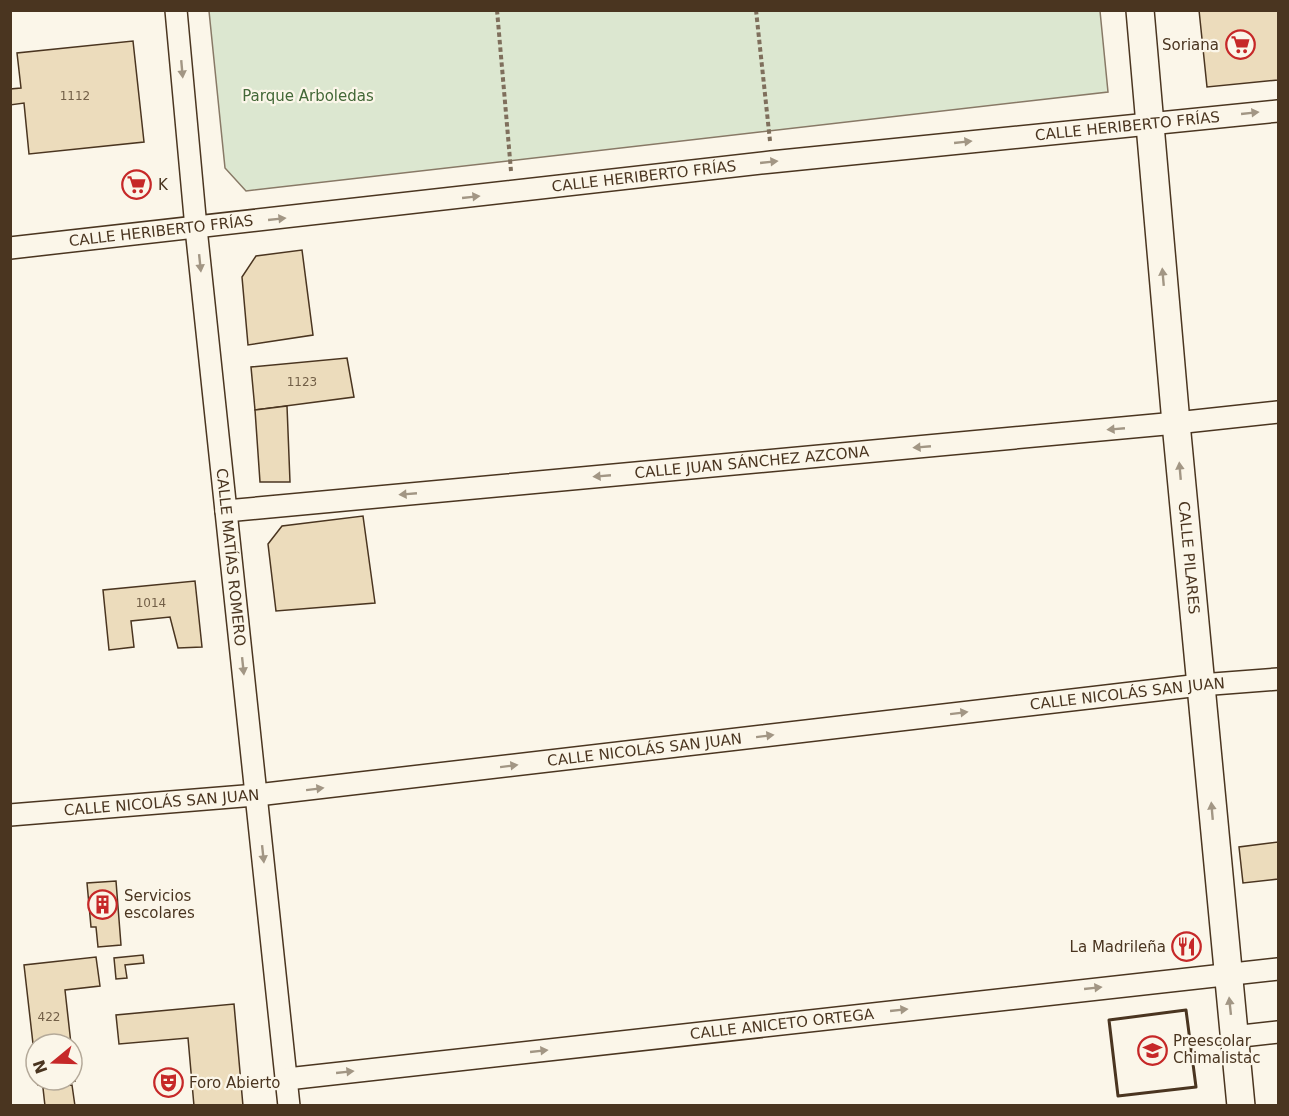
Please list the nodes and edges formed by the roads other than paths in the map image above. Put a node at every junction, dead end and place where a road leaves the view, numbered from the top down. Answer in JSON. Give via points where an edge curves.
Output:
{"nodes":[{"id":1,"x":176,"y":10,"type":"edge"},
{"id":2,"x":1140,"y":10,"type":"edge"},
{"id":3,"x":1278,"y":111,"type":"edge"},
{"id":4,"x":1150,"y":123,"type":"junction"},
{"id":5,"x":196,"y":228,"type":"junction"},
{"id":6,"x":10,"y":248,"type":"edge"},
{"id":7,"x":1278,"y":412,"type":"edge"},
{"id":8,"x":1176,"y":423,"type":"junction"},
{"id":9,"x":226,"y":511,"type":"junction"},
{"id":10,"x":1278,"y":679,"type":"edge"},
{"id":11,"x":1200,"y":685,"type":"junction"},
{"id":12,"x":257,"y":795,"type":"junction"},
{"id":13,"x":10,"y":815,"type":"edge"},
{"id":14,"x":1278,"y":969,"type":"edge"},
{"id":15,"x":1227,"y":973,"type":"junction"},
{"id":16,"x":1278,"y":1032,"type":"edge"},
{"id":17,"x":1233,"y":1037,"type":"junction"},
{"id":18,"x":287,"y":1079,"type":"junction"},
{"id":19,"x":289,"y":1106,"type":"edge"},
{"id":20,"x":1241,"y":1106,"type":"edge"}],
"edges":[{"from":1,"to":5,"type":"street","name":"CALLE MATÍAS ROMERO","one_way":true},
{"from":2,"to":4,"type":"street","name":"CALLE PILARES"},
{"from":4,"to":3,"type":"street","name":"CALLE HERIBERTO FRÍAS","one_way":true},
{"from":5,"to":4,"type":"street","name":"CALLE HERIBERTO FRÍAS","one_way":true},
{"from":8,"to":4,"type":"street","name":"CALLE PILARES","one_way":true},
{"from":5,"to":6,"type":"street","name":"CALLE HERIBERTO FRÍAS"},
{"from":5,"to":9,"type":"street","name":"CALLE MATÍAS ROMERO","one_way":true},
{"from":7,"to":8,"type":"street","name":"CALLE JUAN SÁNCHEZ AZCONA"},
{"from":8,"to":9,"type":"street","name":"CALLE JUAN SÁNCHEZ AZCONA","one_way":true},
{"from":11,"to":8,"type":"street","name":"CALLE PILARES","one_way":true},
{"from":9,"to":12,"type":"street","name":"CALLE MATÍAS ROMERO","one_way":true},
{"from":10,"to":11,"type":"street","name":"CALLE NICOLÁS SAN JUAN"},
{"from":12,"to":11,"type":"street","name":"CALLE NICOLÁS SAN JUAN","one_way":true},
{"from":15,"to":11,"type":"street","name":"CALLE PILARES","one_way":true},
{"from":12,"to":13,"type":"street","name":"CALLE NICOLÁS SAN JUAN"},
{"from":12,"to":18,"type":"street","name":"CALLE MATÍAS ROMERO","one_way":true},
{"from":14,"to":15,"type":"street","name":"CALLE ANICETO ORTEGA"},
{"from":17,"to":15,"type":"street","name":"CALLE PILARES","one_way":true},
{"from":18,"to":15,"type":"street","name":"CALLE ANICETO ORTEGA","one_way":true},
{"from":16,"to":17,"type":"street"},
{"from":17,"to":20,"type":"street","name":"CALLE PILARES"},
{"from":18,"to":19,"type":"street","name":"CALLE MATÍAS ROMERO"}]}
